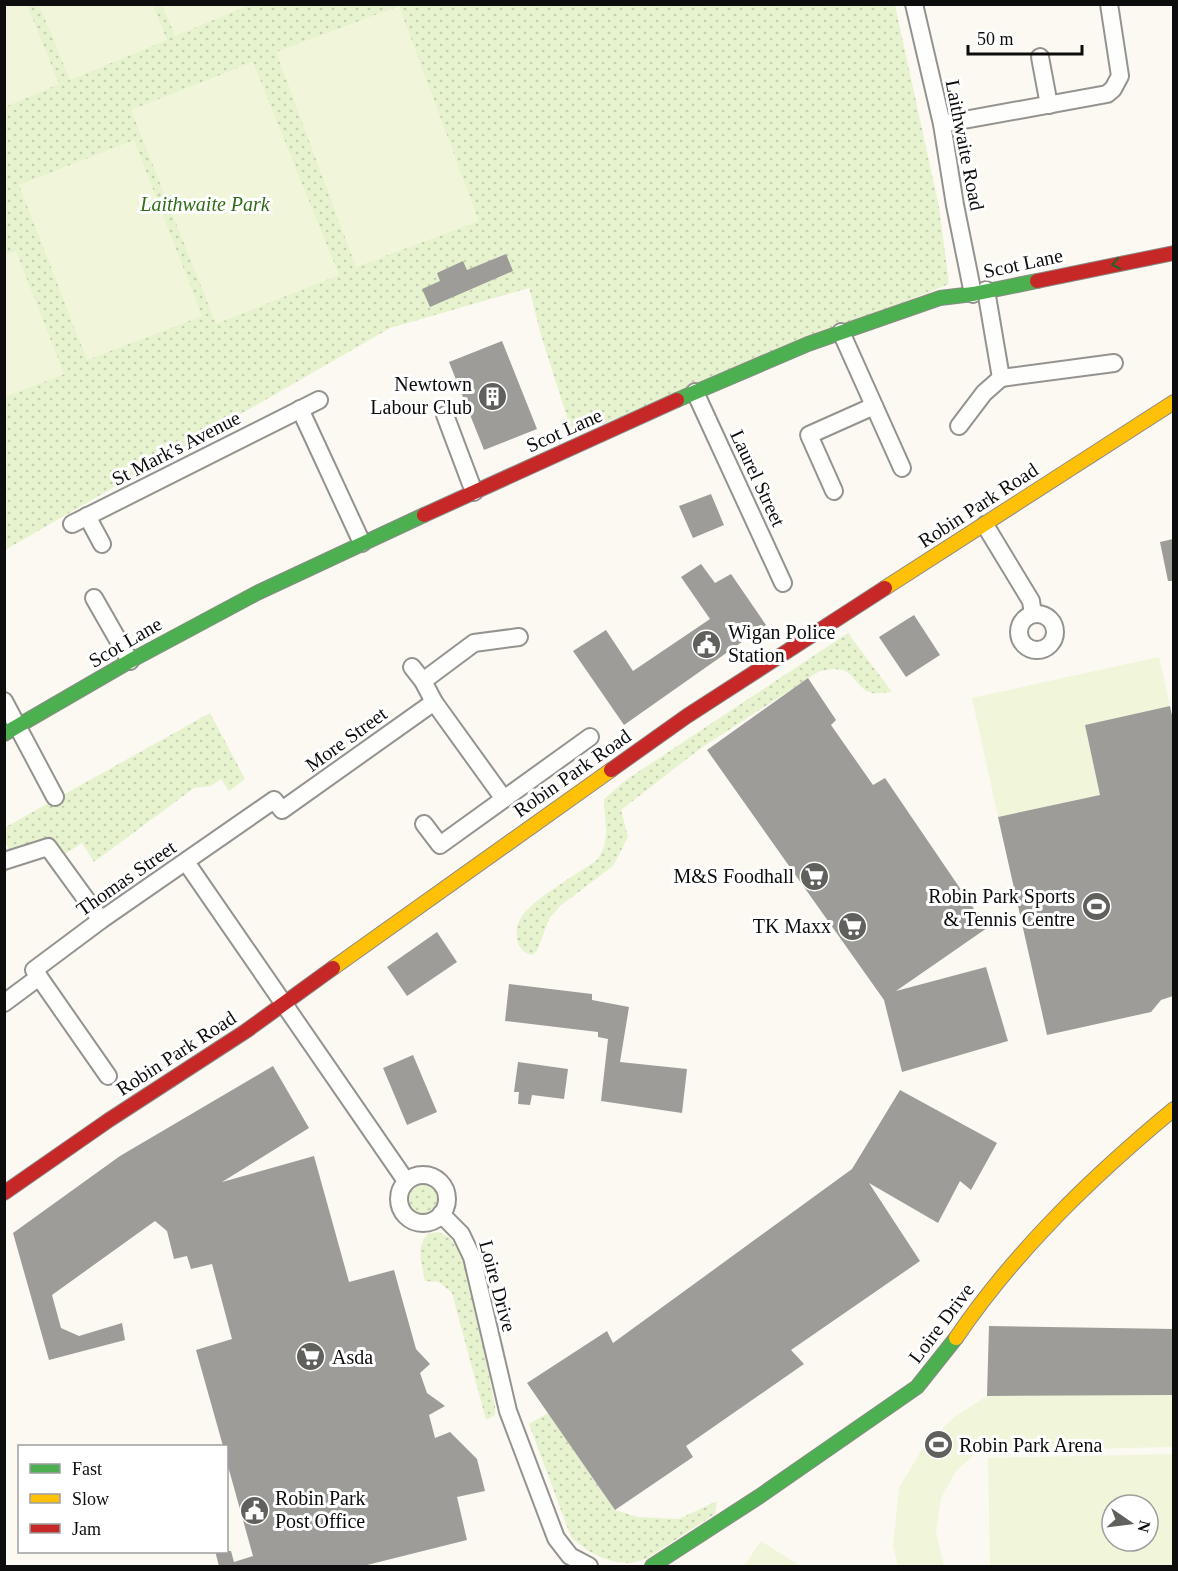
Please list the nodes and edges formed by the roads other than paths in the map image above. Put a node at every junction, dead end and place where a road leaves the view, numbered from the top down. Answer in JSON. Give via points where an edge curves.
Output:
{"nodes":[{"id":1,"x":914,"y":4,"type":"edge"},
{"id":2,"x":1109,"y":4,"type":"edge"},
{"id":3,"x":1040,"y":57,"type":"dead end"},
{"id":4,"x":1048,"y":105,"type":"junction"},
{"id":5,"x":942,"y":124,"type":"junction"},
{"id":6,"x":1173,"y":253,"type":"edge"},
{"id":7,"x":979,"y":292,"type":"junction"},
{"id":8,"x":841,"y":332,"type":"junction"},
{"id":9,"x":1114,"y":363,"type":"dead end"},
{"id":10,"x":1001,"y":378,"type":"junction"},
{"id":11,"x":695,"y":392,"type":"junction"},
{"id":12,"x":319,"y":400,"type":"dead end"},
{"id":13,"x":1173,"y":402,"type":"edge"},
{"id":14,"x":874,"y":406,"type":"junction"},
{"id":15,"x":300,"y":409,"type":"junction"},
{"id":16,"x":445,"y":415,"type":"dead end"},
{"id":17,"x":959,"y":426,"type":"dead end"},
{"id":18,"x":902,"y":468,"type":"dead end"},
{"id":19,"x":834,"y":491,"type":"dead end"},
{"id":20,"x":474,"y":492,"type":"junction"},
{"id":21,"x":87,"y":516,"type":"junction"},
{"id":22,"x":72,"y":524,"type":"dead end"},
{"id":23,"x":985,"y":525,"type":"junction"},
{"id":24,"x":102,"y":543,"type":"dead end"},
{"id":25,"x":362,"y":543,"type":"junction"},
{"id":26,"x":783,"y":583,"type":"dead end"},
{"id":27,"x":94,"y":598,"type":"dead end"},
{"id":28,"x":1034,"y":614,"type":"dead end"},
{"id":29,"x":519,"y":637,"type":"dead end"},
{"id":30,"x":130,"y":661,"type":"junction"},
{"id":31,"x":412,"y":667,"type":"dead end"},
{"id":32,"x":423,"y":681,"type":"junction"},
{"id":33,"x":4,"y":701,"type":"edge"},
{"id":34,"x":434,"y":702,"type":"junction"},
{"id":35,"x":11,"y":730,"type":"edge"},
{"id":36,"x":590,"y":737,"type":"dead end"},
{"id":37,"x":55,"y":797,"type":"dead end"},
{"id":38,"x":504,"y":799,"type":"junction"},
{"id":39,"x":282,"y":810,"type":"joint"},
{"id":40,"x":424,"y":824,"type":"dead end"},
{"id":41,"x":4,"y":861,"type":"edge"},
{"id":42,"x":186,"y":862,"type":"junction"},
{"id":43,"x":101,"y":920,"type":"junction"},
{"id":44,"x":39,"y":977,"type":"junction"},
{"id":45,"x":7,"y":997,"type":"edge"},
{"id":46,"x":284,"y":1003,"type":"junction"},
{"id":47,"x":108,"y":1076,"type":"dead end"},
{"id":48,"x":1173,"y":1109,"type":"edge"},
{"id":49,"x":406,"y":1181,"type":"junction"},
{"id":50,"x":4,"y":1192,"type":"edge"},
{"id":51,"x":441,"y":1214,"type":"junction"},
{"id":52,"x":589,"y":1566,"type":"edge"},
{"id":53,"x":652,"y":1566,"type":"edge"}],
"edges":[{"from":1,"to":5,"type":"street","name":"Laithwaite Road"},
{"from":2,"to":4,"type":"street","via":[[1120,68],[1118,82],[1099,97]]},
{"from":3,"to":4,"type":"street"},
{"from":4,"to":5,"type":"street"},
{"from":5,"to":7,"type":"street","name":"Laithwaite Road"},
{"from":6,"to":7,"type":"street","name":"Scot Lane","one_way":true},
{"from":7,"to":8,"type":"street","name":"Scot Lane","via":[[940,297]]},
{"from":7,"to":10,"type":"street","name":"Laithwaite Road"},
{"from":8,"to":11,"type":"street","name":"Scot Lane"},
{"from":8,"to":14,"type":"street"},
{"from":9,"to":10,"type":"street"},
{"from":10,"to":17,"type":"street"},
{"from":11,"to":20,"type":"street","name":"Scot Lane"},
{"from":11,"to":26,"type":"street","name":"Laurel Street"},
{"from":12,"to":15,"type":"street","name":"St Mark's Avenue"},
{"from":13,"to":23,"type":"street","name":"Robin Park Road"},
{"from":14,"to":18,"type":"street"},
{"from":14,"to":19,"type":"street","via":[[809,435]]},
{"from":15,"to":21,"type":"street","name":"St Mark's Avenue"},
{"from":15,"to":25,"type":"street"},
{"from":16,"to":20,"type":"street"},
{"from":20,"to":25,"type":"street","name":"Scot Lane"},
{"from":21,"to":22,"type":"street","name":"St Mark's Avenue"},
{"from":21,"to":24,"type":"street"},
{"from":23,"to":28,"type":"street","via":[[1031,602]]},
{"from":23,"to":46,"type":"street","name":"Robin Park Road","via":[[687,716]]},
{"from":25,"to":30,"type":"street","name":"Scot Lane","via":[[257,593]]},
{"from":27,"to":30,"type":"street"},
{"from":29,"to":32,"type":"street","via":[[474,643]]},
{"from":30,"to":35,"type":"street","name":"Scot Lane"},
{"from":31,"to":32,"type":"street"},
{"from":32,"to":34,"type":"street"},
{"from":33,"to":35,"type":"street"},
{"from":34,"to":38,"type":"street"},
{"from":34,"to":39,"type":"street","name":"More Street"},
{"from":35,"to":37,"type":"street"},
{"from":36,"to":38,"type":"street"},
{"from":38,"to":40,"type":"street","via":[[440,844]]},
{"from":39,"to":42,"type":"street","name":"Thomas Street","via":[[274,800]]},
{"from":41,"to":43,"type":"street","via":[[48,847]]},
{"from":42,"to":43,"type":"street","name":"Thomas Street"},
{"from":42,"to":46,"type":"street"},
{"from":43,"to":44,"type":"street","name":"Thomas Street","via":[[34,970]]},
{"from":44,"to":45,"type":"street","name":"Thomas Street"},
{"from":44,"to":47,"type":"street"},
{"from":46,"to":49,"type":"street"},
{"from":46,"to":50,"type":"street","name":"Robin Park Road"},
{"from":48,"to":53,"type":"street","name":"Loire Drive","via":[[1103,1169],[1022,1253],[917,1387]]},
{"from":49,"to":51,"type":"street","via":[[419,1175],[439,1180],[447,1200]]},
{"from":49,"to":51,"type":"street","via":[[399,1201],[404,1215],[427,1223]]},
{"from":51,"to":52,"type":"street","name":"Loire Drive","via":[[461,1234],[471,1257],[508,1411],[556,1538],[570,1556]]}]}
